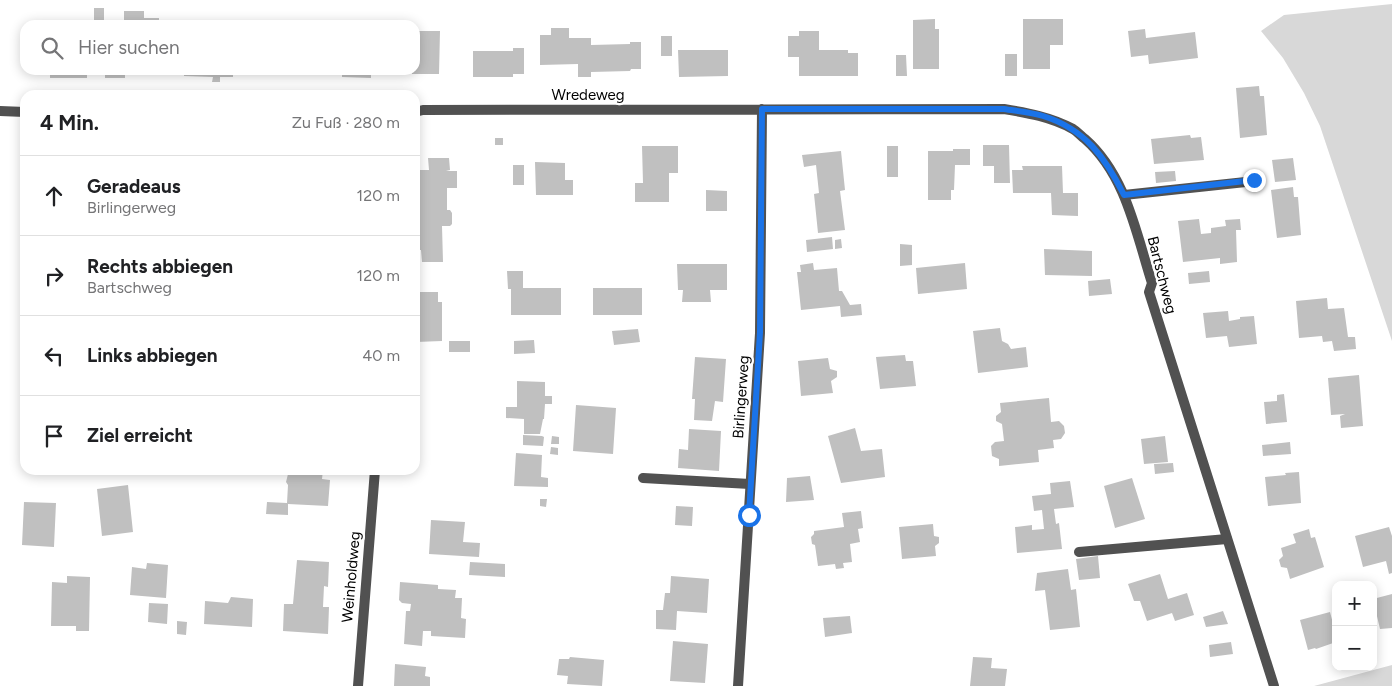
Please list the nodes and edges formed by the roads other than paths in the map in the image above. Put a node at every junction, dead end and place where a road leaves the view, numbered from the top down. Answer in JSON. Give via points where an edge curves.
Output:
{"nodes":[{"id":1,"x":762,"y":109,"type":"junction"},
{"id":2,"x":420,"y":111,"type":"edge"},
{"id":3,"x":0,"y":112,"type":"edge"},
{"id":4,"x":20,"y":112,"type":"edge"},
{"id":5,"x":1254,"y":180,"type":"dead end"},
{"id":6,"x":1124,"y":195,"type":"junction"},
{"id":7,"x":375,"y":475,"type":"edge"},
{"id":8,"x":643,"y":478,"type":"dead end"},
{"id":9,"x":750,"y":484,"type":"junction"},
{"id":10,"x":1227,"y":539,"type":"junction"},
{"id":11,"x":1079,"y":552,"type":"dead end"},
{"id":12,"x":358,"y":686,"type":"edge"},
{"id":13,"x":738,"y":686,"type":"edge"},
{"id":14,"x":1274,"y":686,"type":"edge"}],
"edges":[{"from":1,"to":2,"type":"street","name":"Wredeweg"},
{"from":1,"to":6,"type":"street","name":"Bartschweg","via":[[1004,109],[1042,116],[1075,130],[1098,150]]},
{"from":1,"to":9,"type":"street","name":"Birlingerweg","via":[[760,332]]},
{"from":3,"to":4,"type":"street"},
{"from":5,"to":6,"type":"street"},
{"from":6,"to":10,"type":"street","name":"Bartschweg","via":[[1152,283],[1149,292]]},
{"from":7,"to":12,"type":"street","name":"Weinholdweg"},
{"from":8,"to":9,"type":"street"},
{"from":9,"to":13,"type":"street","name":"Birlingerweg"},
{"from":10,"to":11,"type":"street"},
{"from":10,"to":14,"type":"street","name":"Bartschweg"}]}
